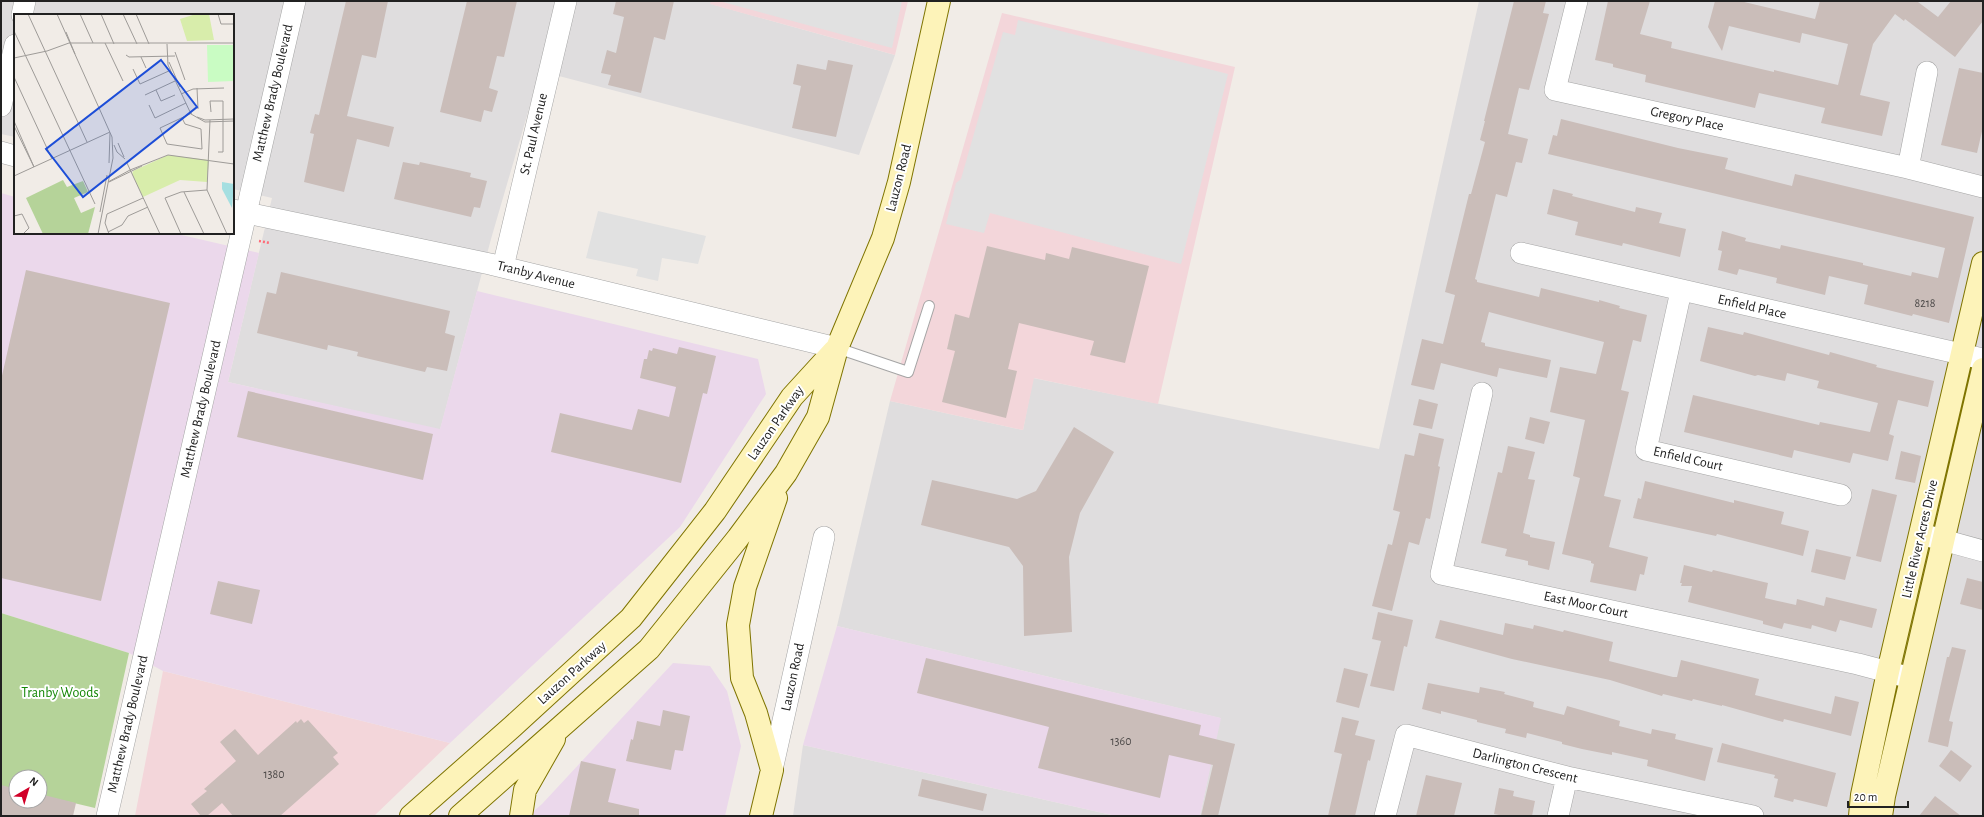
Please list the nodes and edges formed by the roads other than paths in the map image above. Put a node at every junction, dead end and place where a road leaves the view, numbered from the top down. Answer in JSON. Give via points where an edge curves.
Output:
{"nodes":[{"id":1,"x":25,"y":1,"type":"edge"},
{"id":2,"x":295,"y":1,"type":"edge"},
{"id":3,"x":566,"y":1,"type":"edge"},
{"id":4,"x":939,"y":1,"type":"edge"},
{"id":5,"x":1577,"y":1,"type":"edge"},
{"id":6,"x":22,"y":14,"type":"edge"},
{"id":7,"x":14,"y":49,"type":"edge"},
{"id":8,"x":1927,"y":72,"type":"dead end"},
{"id":9,"x":1,"y":106,"type":"edge"},
{"id":10,"x":1,"y":152,"type":"edge"},
{"id":11,"x":14,"y":156,"type":"edge"},
{"id":12,"x":1908,"y":168,"type":"junction"},
{"id":13,"x":1983,"y":187,"type":"edge"},
{"id":14,"x":239,"y":212,"type":"edge"},
{"id":15,"x":1521,"y":253,"type":"dead end"},
{"id":16,"x":1983,"y":263,"type":"edge"},
{"id":17,"x":503,"y":267,"type":"junction"},
{"id":18,"x":1681,"y":291,"type":"junction"},
{"id":19,"x":929,"y":306,"type":"dead end"},
{"id":20,"x":837,"y":348,"type":"junction"},
{"id":21,"x":1961,"y":354,"type":"junction"},
{"id":22,"x":1983,"y":359,"type":"edge"},
{"id":23,"x":1983,"y":369,"type":"edge"},
{"id":24,"x":1482,"y":393,"type":"dead end"},
{"id":25,"x":786,"y":473,"type":"junction"},
{"id":26,"x":1841,"y":495,"type":"dead end"},
{"id":27,"x":1921,"y":534,"type":"junction"},
{"id":28,"x":824,"y":537,"type":"dead end"},
{"id":29,"x":1943,"y":540,"type":"junction"},
{"id":30,"x":1983,"y":551,"type":"edge"},
{"id":31,"x":1888,"y":672,"type":"junction"},
{"id":32,"x":1911,"y":678,"type":"junction"},
{"id":33,"x":563,"y":723,"type":"junction"},
{"id":34,"x":772,"y":770,"type":"junction"},
{"id":35,"x":1567,"y":777,"type":"junction"},
{"id":36,"x":1726,"y":814,"type":"edge"},
{"id":37,"x":107,"y":816,"type":"edge"},
{"id":38,"x":411,"y":816,"type":"edge"},
{"id":39,"x":460,"y":816,"type":"edge"},
{"id":40,"x":521,"y":816,"type":"edge"},
{"id":41,"x":761,"y":816,"type":"edge"},
{"id":42,"x":1385,"y":816,"type":"edge"},
{"id":43,"x":1558,"y":816,"type":"edge"},
{"id":44,"x":1753,"y":816,"type":"edge"},
{"id":45,"x":1860,"y":816,"type":"edge"},
{"id":46,"x":1881,"y":816,"type":"edge"}],
"edges":[{"from":1,"to":6,"type":"street"},
{"from":2,"to":14,"type":"street","name":"Matthew Brady Boulevard"},
{"from":3,"to":17,"type":"street","name":"St. Paul Avenue"},
{"from":4,"to":20,"type":"main road","name":"Lauzon Road","via":[[901,174],[883,238]]},
{"from":5,"to":12,"type":"street","name":"Gregory Place","via":[[1555,90]]},
{"from":7,"to":9,"type":"street"},
{"from":8,"to":12,"type":"street"},
{"from":10,"to":11,"type":"street"},
{"from":12,"to":13,"type":"street","name":"Gregory Place"},
{"from":14,"to":17,"type":"street","name":"Tranby Avenue"},
{"from":14,"to":37,"type":"street","name":"Matthew Brady Boulevard"},
{"from":15,"to":18,"type":"street","name":"Enfield Place"},
{"from":16,"to":21,"type":"main road","name":"Little River Acres Drive"},
{"from":17,"to":20,"type":"street","name":"Tranby Avenue"},
{"from":18,"to":21,"type":"street","name":"Enfield Place"},
{"from":18,"to":26,"type":"street","name":"Enfield Court","via":[[1646,450]]},
{"from":19,"to":20,"type":"lane","via":[[908,372]]},
{"from":20,"to":25,"type":"main road","name":"Lauzon Parkway","via":[[818,417]]},
{"from":20,"to":38,"type":"main road","name":"Lauzon Parkway","via":[[792,396],[715,512],[631,618]]},
{"from":21,"to":22,"type":"street","name":"Enfield Place"},
{"from":21,"to":27,"type":"main road","name":"Little River Acres Drive"},
{"from":23,"to":29,"type":"main road","name":"Little River Acres Drive"},
{"from":24,"to":31,"type":"street","name":"East Moor Court","via":[[1441,574]]},
{"from":25,"to":33,"type":"main road","name":"Lauzon Parkway","via":[[738,538],[649,649]]},
{"from":25,"to":34,"type":"main road","via":[[745,587],[738,625],[742,678],[756,713]]},
{"from":27,"to":29,"type":"street"},
{"from":27,"to":31,"type":"main road","name":"Little River Acres Drive"},
{"from":28,"to":34,"type":"street","name":"Lauzon Road"},
{"from":29,"to":30,"type":"street"},
{"from":29,"to":32,"type":"main road","name":"Little River Acres Drive"},
{"from":31,"to":32,"type":"street","name":"East Moor Court"},
{"from":31,"to":45,"type":"main road","name":"Little River Acres Drive","via":[[1862,794]]},
{"from":32,"to":46,"type":"main road","name":"Little River Acres Drive"},
{"from":33,"to":39,"type":"main road","name":"Lauzon Parkway"},
{"from":33,"to":40,"type":"main road","via":[[525,790]]},
{"from":34,"to":41,"type":"main road","name":"Lauzon Road"},
{"from":35,"to":36,"type":"street","name":"Darlington Crescent"},
{"from":35,"to":42,"type":"street","name":"Darlington Crescent","via":[[1406,735]]},
{"from":35,"to":43,"type":"street"},
{"from":36,"to":44,"type":"street","name":"Darlington Crescent"}]}
